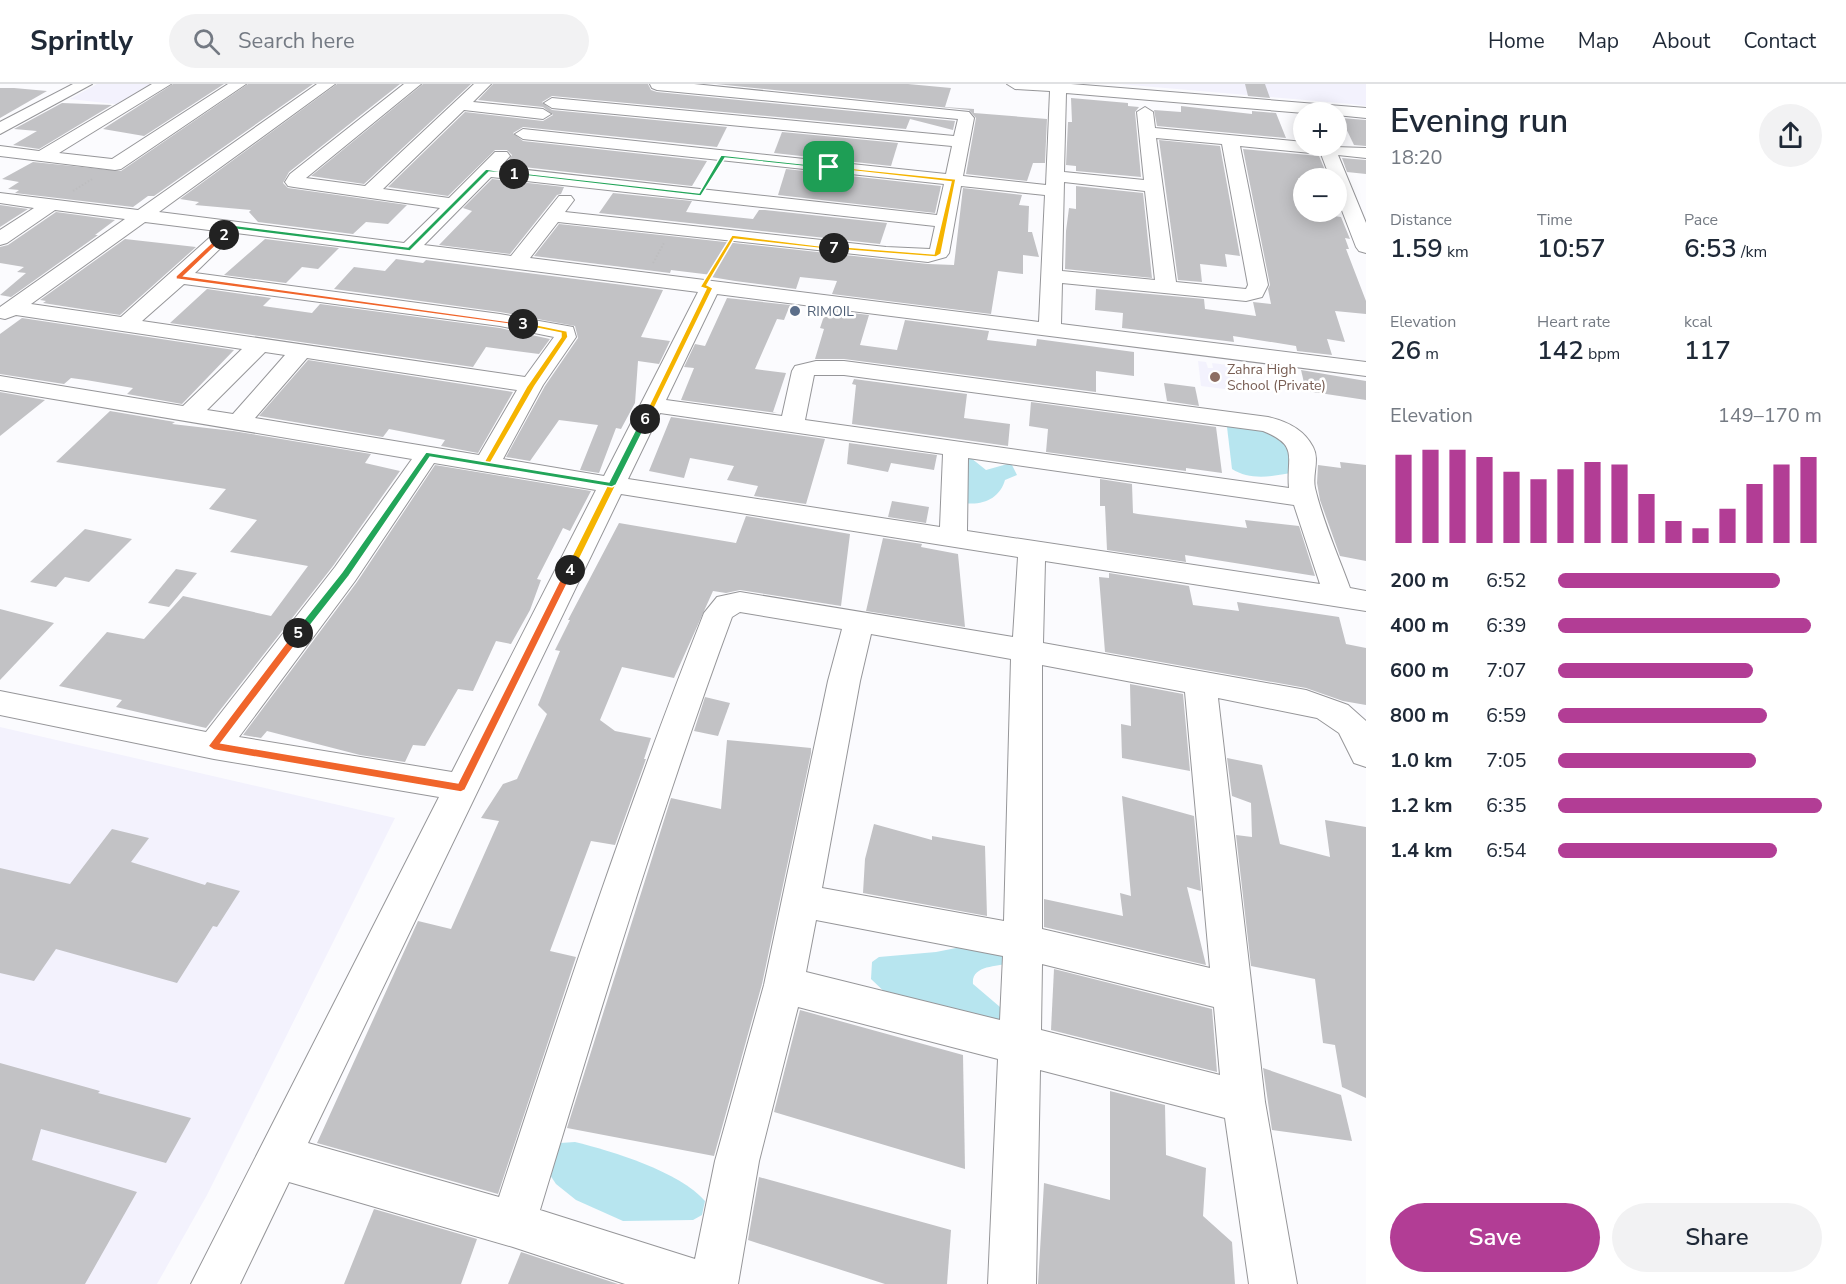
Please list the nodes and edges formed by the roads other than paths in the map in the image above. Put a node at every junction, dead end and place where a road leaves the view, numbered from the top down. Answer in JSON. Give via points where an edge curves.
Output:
{"nodes":[{"id":1,"x":47,"y":84,"type":"edge"},
{"id":2,"x":163,"y":84,"type":"edge"},
{"id":3,"x":238,"y":84,"type":"edge"},
{"id":4,"x":327,"y":84,"type":"edge"},
{"id":5,"x":413,"y":84,"type":"edge"},
{"id":6,"x":483,"y":84,"type":"edge"},
{"id":7,"x":570,"y":84,"type":"edge"},
{"id":8,"x":1015,"y":84,"type":"edge"},
{"id":9,"x":657,"y":85,"type":"edge"},
{"id":10,"x":1058,"y":88,"type":"junction"},
{"id":11,"x":81,"y":91,"type":"edge"},
{"id":12,"x":1143,"y":95,"type":"junction"},
{"id":13,"x":103,"y":104,"type":"dead end"},
{"id":14,"x":460,"y":105,"type":"junction"},
{"id":15,"x":126,"y":106,"type":"junction"},
{"id":16,"x":547,"y":109,"type":"junction"},
{"id":17,"x":1293,"y":109,"type":"edge"},
{"id":18,"x":924,"y":110,"type":"junction"},
{"id":19,"x":638,"y":112,"type":"junction"},
{"id":20,"x":1347,"y":112,"type":"edge"},
{"id":21,"x":1366,"y":113,"type":"edge"},
{"id":22,"x":0,"y":114,"type":"edge"},
{"id":23,"x":24,"y":116,"type":"junction"},
{"id":24,"x":743,"y":122,"type":"junction"},
{"id":25,"x":784,"y":126,"type":"junction"},
{"id":26,"x":0,"y":129,"type":"edge"},
{"id":27,"x":1147,"y":132,"type":"junction"},
{"id":28,"x":523,"y":134,"type":"junction"},
{"id":29,"x":918,"y":138,"type":"junction"},
{"id":30,"x":1230,"y":140,"type":"junction"},
{"id":31,"x":962,"y":142,"type":"junction"},
{"id":32,"x":1293,"y":145,"type":"edge"},
{"id":33,"x":0,"y":151,"type":"edge"},
{"id":34,"x":1347,"y":151,"type":"edge"},
{"id":35,"x":1366,"y":153,"type":"edge"},
{"id":36,"x":42,"y":156,"type":"junction"},
{"id":37,"x":723,"y":156,"type":"junction"},
{"id":38,"x":1330,"y":156,"type":"edge"},
{"id":39,"x":766,"y":161,"type":"junction"},
{"id":40,"x":488,"y":171,"type":"junction"},
{"id":41,"x":954,"y":180,"type":"junction"},
{"id":42,"x":580,"y":181,"type":"junction"},
{"id":43,"x":1055,"y":184,"type":"junction"},
{"id":44,"x":614,"y":185,"type":"junction"},
{"id":45,"x":1154,"y":186,"type":"junction"},
{"id":46,"x":368,"y":193,"type":"junction"},
{"id":47,"x":701,"y":194,"type":"junction"},
{"id":48,"x":0,"y":198,"type":"edge"},
{"id":49,"x":746,"y":200,"type":"junction"},
{"id":50,"x":52,"y":204,"type":"junction"},
{"id":51,"x":454,"y":204,"type":"junction"},
{"id":52,"x":140,"y":216,"type":"junction"},
{"id":53,"x":553,"y":216,"type":"junction"},
{"id":54,"x":896,"y":216,"type":"junction"},
{"id":55,"x":590,"y":220,"type":"junction"},
{"id":56,"x":946,"y":222,"type":"junction"},
{"id":57,"x":232,"y":227,"type":"junction"},
{"id":58,"x":1362,"y":228,"type":"edge"},
{"id":59,"x":0,"y":238,"type":"edge"},
{"id":60,"x":1366,"y":247,"type":"edge"},
{"id":61,"x":410,"y":249,"type":"junction"},
{"id":62,"x":886,"y":253,"type":"junction"},
{"id":63,"x":516,"y":263,"type":"junction"},
{"id":64,"x":1052,"y":276,"type":"junction"},
{"id":65,"x":179,"y":277,"type":"junction"},
{"id":66,"x":706,"y":287,"type":"junction"},
{"id":67,"x":1166,"y":287,"type":"junction"},
{"id":68,"x":7,"y":313,"type":"edge"},
{"id":69,"x":126,"y":324,"type":"junction"},
{"id":70,"x":1050,"y":330,"type":"junction"},
{"id":71,"x":259,"y":345,"type":"junction"},
{"id":72,"x":301,"y":351,"type":"junction"},
{"id":73,"x":1366,"y":369,"type":"edge"},
{"id":74,"x":0,"y":383,"type":"edge"},
{"id":75,"x":531,"y":386,"type":"junction"},
{"id":76,"x":651,"y":405,"type":"junction"},
{"id":77,"x":188,"y":415,"type":"junction"},
{"id":78,"x":238,"y":422,"type":"junction"},
{"id":79,"x":792,"y":424,"type":"junction"},
{"id":80,"x":956,"y":448,"type":"junction"},
{"id":81,"x":428,"y":454,"type":"junction"},
{"id":82,"x":487,"y":464,"type":"junction"},
{"id":83,"x":612,"y":485,"type":"junction"},
{"id":84,"x":1304,"y":498,"type":"junction"},
{"id":85,"x":953,"y":537,"type":"junction"},
{"id":86,"x":1032,"y":549,"type":"junction"},
{"id":87,"x":1338,"y":596,"type":"junction"},
{"id":88,"x":1366,"y":601,"type":"edge"},
{"id":89,"x":859,"y":622,"type":"junction"},
{"id":90,"x":1027,"y":650,"type":"junction"},
{"id":91,"x":1200,"y":682,"type":"junction"},
{"id":92,"x":0,"y":703,"type":"edge"},
{"id":93,"x":214,"y":746,"type":"junction"},
{"id":94,"x":1366,"y":754,"type":"edge"},
{"id":95,"x":461,"y":787,"type":"junction"},
{"id":96,"x":801,"y":901,"type":"junction"},
{"id":97,"x":1023,"y":942,"type":"junction"},
{"id":98,"x":784,"y":985,"type":"junction"},
{"id":99,"x":1231,"y":992,"type":"junction"},
{"id":100,"x":1020,"y":1046,"type":"junction"},
{"id":101,"x":1244,"y":1102,"type":"junction"},
{"id":102,"x":278,"y":1157,"type":"junction"},
{"id":103,"x":513,"y":1224,"type":"junction"},
{"id":104,"x":215,"y":1284,"type":"edge"},
{"id":105,"x":697,"y":1284,"type":"edge"},
{"id":106,"x":714,"y":1284,"type":"edge"},
{"id":107,"x":1012,"y":1284,"type":"edge"},
{"id":108,"x":1274,"y":1284,"type":"edge"}],
"edges":[{"from":1,"to":11,"type":"street"},
{"from":2,"to":15,"type":"street"},
{"from":3,"to":36,"type":"street","via":[[115,165]]},
{"from":4,"to":52,"type":"street"},
{"from":5,"to":46,"type":"street","via":[[294,182]]},
{"from":6,"to":14,"type":"street"},
{"from":7,"to":16,"type":"street"},
{"from":8,"to":10,"type":"street"},
{"from":9,"to":18,"type":"street"},
{"from":9,"to":19,"type":"street"},
{"from":10,"to":12,"type":"street"},
{"from":10,"to":43,"type":"street"},
{"from":11,"to":23,"type":"street"},
{"from":12,"to":17,"type":"street"},
{"from":12,"to":27,"type":"street"},
{"from":13,"to":15,"type":"street"},
{"from":14,"to":16,"type":"street"},
{"from":14,"to":46,"type":"street"},
{"from":15,"to":36,"type":"street"},
{"from":16,"to":19,"type":"street"},
{"from":16,"to":28,"type":"street"},
{"from":18,"to":29,"type":"street"},
{"from":18,"to":31,"type":"street","via":[[963,115],[966,118]]},
{"from":19,"to":24,"type":"street"},
{"from":20,"to":21,"type":"street"},
{"from":22,"to":23,"type":"street"},
{"from":23,"to":26,"type":"street"},
{"from":24,"to":25,"type":"street"},
{"from":24,"to":37,"type":"street"},
{"from":25,"to":29,"type":"street"},
{"from":25,"to":39,"type":"street"},
{"from":27,"to":30,"type":"street"},
{"from":27,"to":45,"type":"street"},
{"from":28,"to":37,"type":"street"},
{"from":28,"to":40,"type":"street"},
{"from":29,"to":31,"type":"street"},
{"from":30,"to":32,"type":"street"},
{"from":30,"to":67,"type":"street","via":[[1258,285],[1255,293]]},
{"from":31,"to":41,"type":"street"},
{"from":33,"to":36,"type":"street"},
{"from":34,"to":35,"type":"street"},
{"from":37,"to":39,"type":"street"},
{"from":37,"to":47,"type":"street"},
{"from":38,"to":58,"type":"street"},
{"from":39,"to":41,"type":"street"},
{"from":39,"to":49,"type":"street"},
{"from":40,"to":42,"type":"street"},
{"from":40,"to":51,"type":"street"},
{"from":41,"to":43,"type":"street"},
{"from":41,"to":56,"type":"street"},
{"from":42,"to":44,"type":"street"},
{"from":42,"to":53,"type":"street"},
{"from":43,"to":45,"type":"street"},
{"from":43,"to":64,"type":"street"},
{"from":44,"to":47,"type":"street"},
{"from":44,"to":55,"type":"street"},
{"from":45,"to":67,"type":"street"},
{"from":46,"to":51,"type":"street"},
{"from":47,"to":49,"type":"street"},
{"from":48,"to":50,"type":"street"},
{"from":49,"to":54,"type":"street"},
{"from":50,"to":52,"type":"street"},
{"from":50,"to":59,"type":"street"},
{"from":51,"to":61,"type":"street"},
{"from":52,"to":57,"type":"street"},
{"from":52,"to":68,"type":"street"},
{"from":53,"to":55,"type":"street"},
{"from":53,"to":63,"type":"street"},
{"from":54,"to":56,"type":"street"},
{"from":54,"to":62,"type":"street"},
{"from":55,"to":62,"type":"street"},
{"from":56,"to":62,"type":"street","via":[[936,255]]},
{"from":57,"to":61,"type":"street"},
{"from":57,"to":65,"type":"street"},
{"from":58,"to":60,"type":"street"},
{"from":61,"to":63,"type":"street"},
{"from":63,"to":66,"type":"street"},
{"from":64,"to":67,"type":"street"},
{"from":64,"to":70,"type":"street"},
{"from":65,"to":69,"type":"street"},
{"from":65,"to":75,"type":"street","via":[[489,318],[565,332]]},
{"from":66,"to":70,"type":"street"},
{"from":66,"to":76,"type":"street"},
{"from":68,"to":69,"type":"street"},
{"from":69,"to":71,"type":"street"},
{"from":70,"to":73,"type":"street"},
{"from":71,"to":72,"type":"street"},
{"from":71,"to":77,"type":"street"},
{"from":72,"to":75,"type":"street"},
{"from":72,"to":78,"type":"street"},
{"from":74,"to":77,"type":"street"},
{"from":75,"to":82,"type":"street"},
{"from":76,"to":79,"type":"street"},
{"from":76,"to":83,"type":"street"},
{"from":77,"to":78,"type":"street"},
{"from":78,"to":81,"type":"street"},
{"from":79,"to":80,"type":"street"},
{"from":79,"to":84,"type":"street","via":[[803,371],[816,368],[844,368],[1268,424],[1288,431],[1298,441],[1305,467],[1301,485]]},
{"from":80,"to":84,"type":"street"},
{"from":80,"to":85,"type":"street"},
{"from":81,"to":82,"type":"street"},
{"from":81,"to":93,"type":"street","via":[[345,574]]},
{"from":82,"to":83,"type":"street"},
{"from":83,"to":85,"type":"street"},
{"from":83,"to":95,"type":"street"},
{"from":84,"to":87,"type":"street"},
{"from":85,"to":86,"type":"street"},
{"from":86,"to":87,"type":"street"},
{"from":86,"to":90,"type":"street"},
{"from":87,"to":88,"type":"street"},
{"from":89,"to":90,"type":"street"},
{"from":89,"to":96,"type":"street"},
{"from":89,"to":103,"type":"street","via":[[740,602],[727,604],[719,613],[618,892]]},
{"from":90,"to":91,"type":"street"},
{"from":90,"to":97,"type":"street"},
{"from":91,"to":94,"type":"street","via":[[1336,711],[1358,732]]},
{"from":91,"to":99,"type":"street"},
{"from":92,"to":93,"type":"street"},
{"from":93,"to":95,"type":"street"},
{"from":95,"to":102,"type":"street"},
{"from":96,"to":97,"type":"street"},
{"from":96,"to":98,"type":"street"},
{"from":97,"to":99,"type":"street"},
{"from":97,"to":100,"type":"street"},
{"from":98,"to":100,"type":"street"},
{"from":98,"to":106,"type":"street","via":[[737,1161]]},
{"from":99,"to":101,"type":"street"},
{"from":100,"to":101,"type":"street"},
{"from":100,"to":107,"type":"street"},
{"from":101,"to":108,"type":"street"},
{"from":102,"to":103,"type":"street"},
{"from":102,"to":104,"type":"street"},
{"from":103,"to":105,"type":"street"}]}
